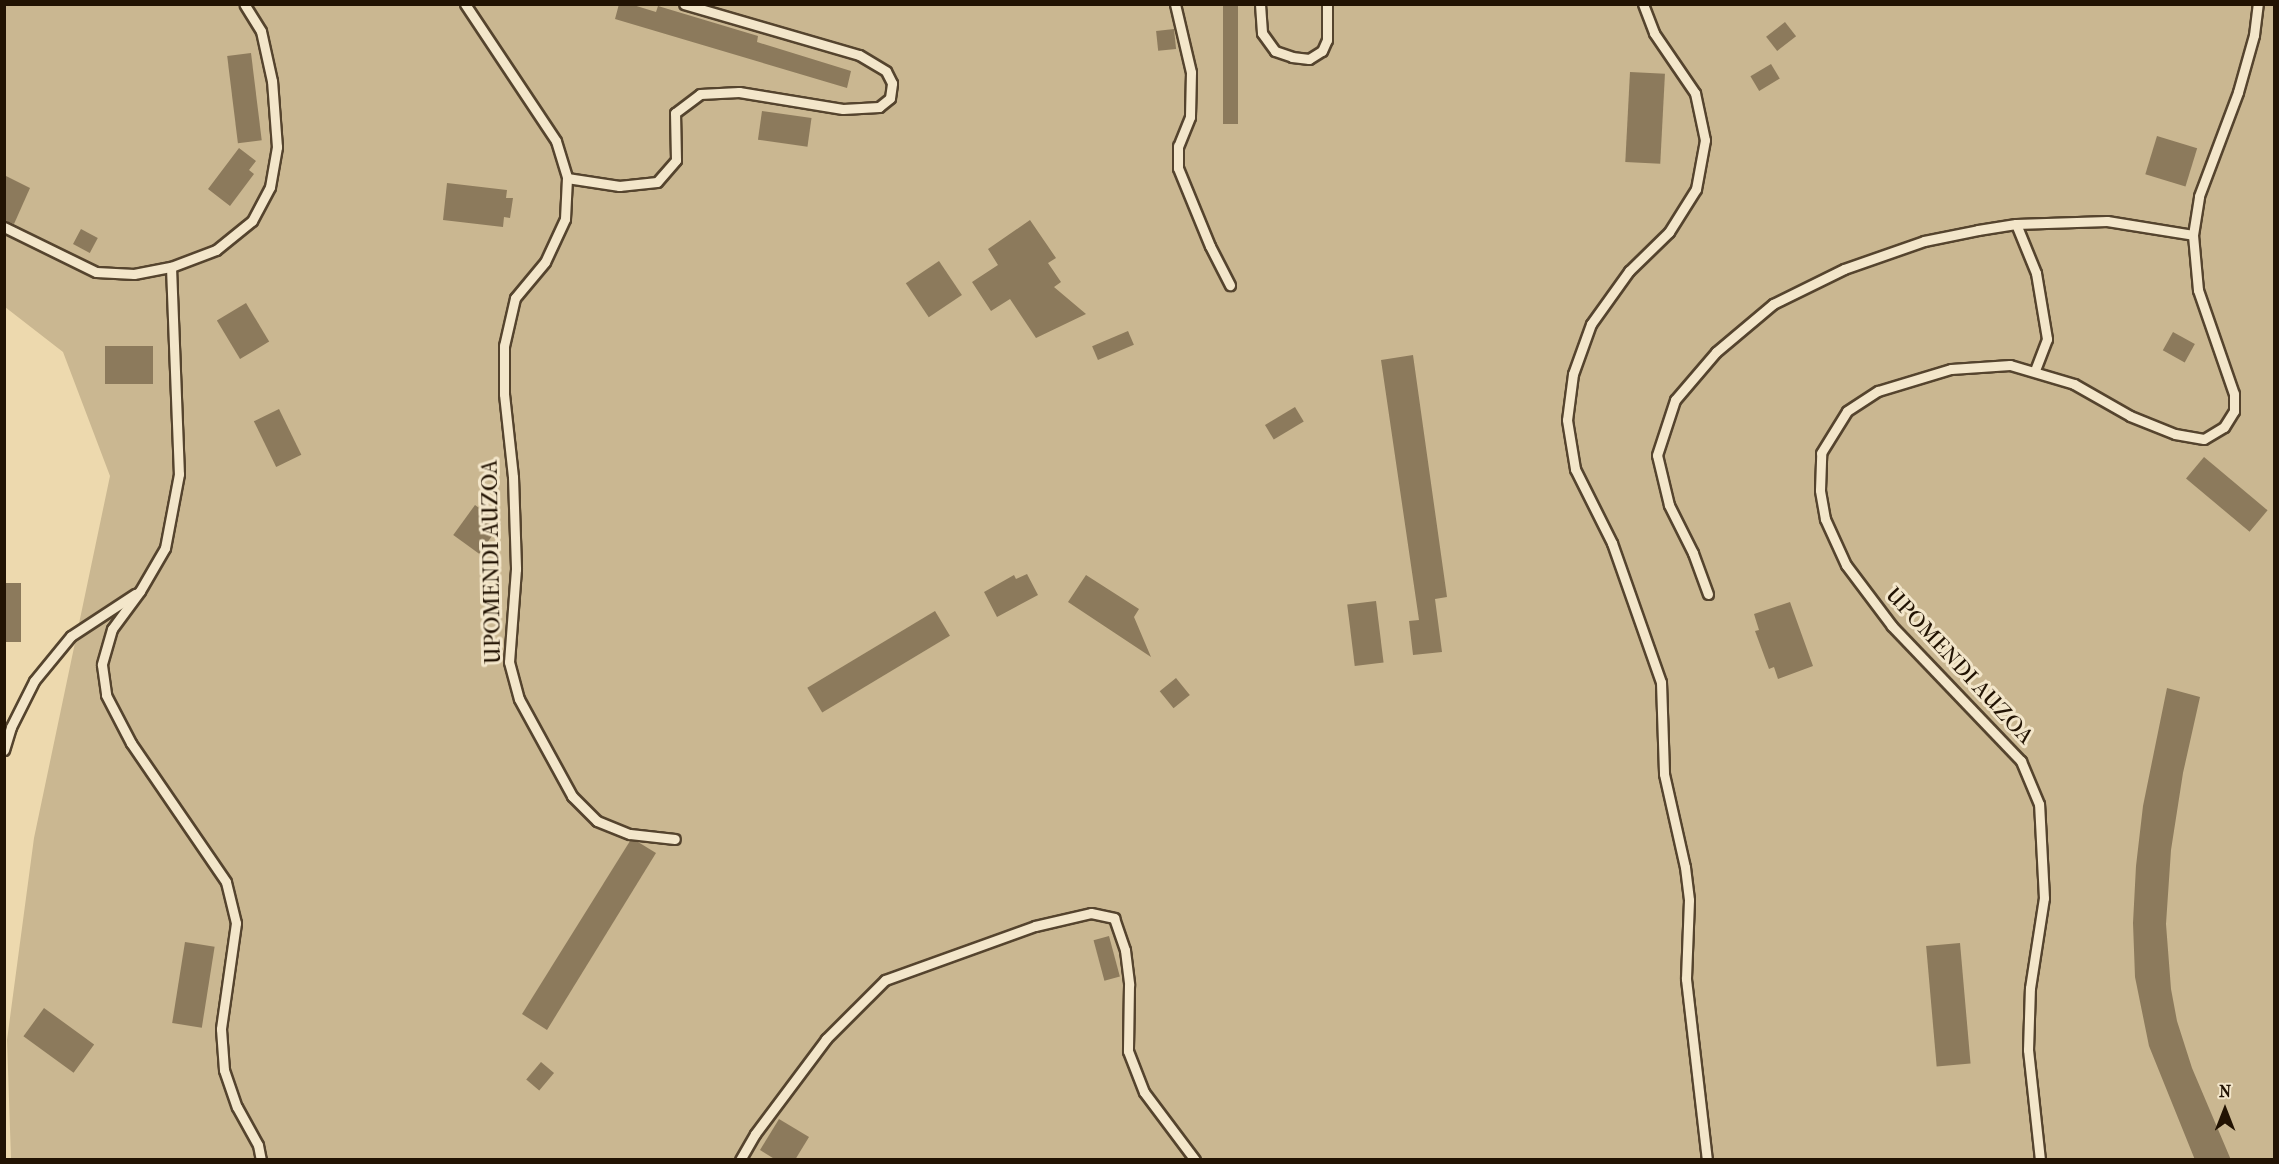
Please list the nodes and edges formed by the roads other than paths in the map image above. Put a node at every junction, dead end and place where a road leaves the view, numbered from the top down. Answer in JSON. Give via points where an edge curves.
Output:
{"nodes":[{"id":1,"x":465,"y":4,"type":"edge"},
{"id":2,"x":684,"y":4,"type":"edge"},
{"id":3,"x":1175,"y":4,"type":"edge"},
{"id":4,"x":1260,"y":4,"type":"edge"},
{"id":5,"x":1327,"y":4,"type":"edge"},
{"id":6,"x":1643,"y":4,"type":"edge"},
{"id":7,"x":2258,"y":4,"type":"edge"},
{"id":8,"x":245,"y":5,"type":"edge"},
{"id":9,"x":567,"y":178,"type":"junction"},
{"id":10,"x":2016,"y":224,"type":"junction"},
{"id":11,"x":4,"y":227,"type":"edge"},
{"id":12,"x":2193,"y":235,"type":"junction"},
{"id":13,"x":171,"y":267,"type":"junction"},
{"id":14,"x":1230,"y":285,"type":"dead end"},
{"id":15,"x":2035,"y":371,"type":"junction"},
{"id":16,"x":140,"y":591,"type":"junction"},
{"id":17,"x":1707,"y":594,"type":"dead end"},
{"id":18,"x":4,"y":750,"type":"edge"},
{"id":19,"x":675,"y":839,"type":"dead end"},
{"id":20,"x":261,"y":1160,"type":"edge"},
{"id":21,"x":740,"y":1160,"type":"edge"},
{"id":22,"x":1195,"y":1160,"type":"edge"},
{"id":23,"x":1707,"y":1160,"type":"edge"},
{"id":24,"x":2040,"y":1160,"type":"edge"}],
"edges":[{"from":1,"to":9,"type":"lane","name":"UPOMENDI AUZOA","via":[[556,141]]},
{"from":2,"to":9,"type":"lane","via":[[859,55],[886,71],[892,83],[890,98],[879,107],[843,110],[739,92],[700,94],[675,113],[676,160],[657,182],[619,186]]},
{"from":3,"to":14,"type":"lane","via":[[1191,72],[1190,117],[1178,146],[1178,168]]},
{"from":4,"to":5,"type":"lane","via":[[1262,33],[1275,51],[1310,59],[1322,51],[1327,40]]},
{"from":6,"to":23,"type":"lane","via":[[1654,33],[1695,93],[1705,140],[1696,189],[1669,232],[1629,271],[1591,324],[1573,374],[1567,420],[1575,469],[1612,543],[1661,682],[1664,774],[1689,900],[1686,979]]},
{"from":7,"to":12,"type":"lane","name":"UPOMENDI AUZOA","via":[[2238,92],[2199,196]]},
{"from":8,"to":13,"type":"lane","via":[[261,31],[272,81],[277,147],[270,187],[252,221],[216,250]]},
{"from":9,"to":19,"type":"lane","name":"UPOMENDI AUZOA","via":[[565,219],[545,262],[515,298],[504,346],[516,569],[509,662],[519,699],[572,796],[597,821],[630,834]]},
{"from":10,"to":12,"type":"lane","via":[[2108,221]]},
{"from":10,"to":15,"type":"lane","via":[[2036,273],[2047,339]]},
{"from":10,"to":17,"type":"lane","via":[[1924,241],[1844,269],[1773,304],[1716,352],[1675,400],[1657,455],[1669,505],[1693,553]]},
{"from":11,"to":13,"type":"lane","via":[[96,272],[134,274]]},
{"from":12,"to":15,"type":"lane","name":"UPOMENDI AUZOA","via":[[2198,290],[2234,394],[2234,411],[2224,427],[2204,439],[2175,434],[2130,416],[2074,384]]},
{"from":13,"to":16,"type":"lane","via":[[179,474],[165,548]]},
{"from":15,"to":24,"type":"lane","name":"UPOMENDI AUZOA","via":[[2010,365],[1951,369],[1878,391],[1847,411],[1821,453],[1820,490],[1825,519],[1846,566],[1892,626],[2021,761],[2039,804],[2044,898],[2030,988],[2028,1050]]},
{"from":16,"to":18,"type":"lane","via":[[71,636],[34,681]]},
{"from":16,"to":20,"type":"lane","via":[[112,629],[102,665],[106,695],[131,743],[226,882],[236,923],[221,1029],[224,1070]]},
{"from":21,"to":22,"type":"lane","via":[[826,1039],[885,980],[1035,926],[1091,913],[1114,918],[1125,950],[1128,1051],[1144,1092]]}]}
